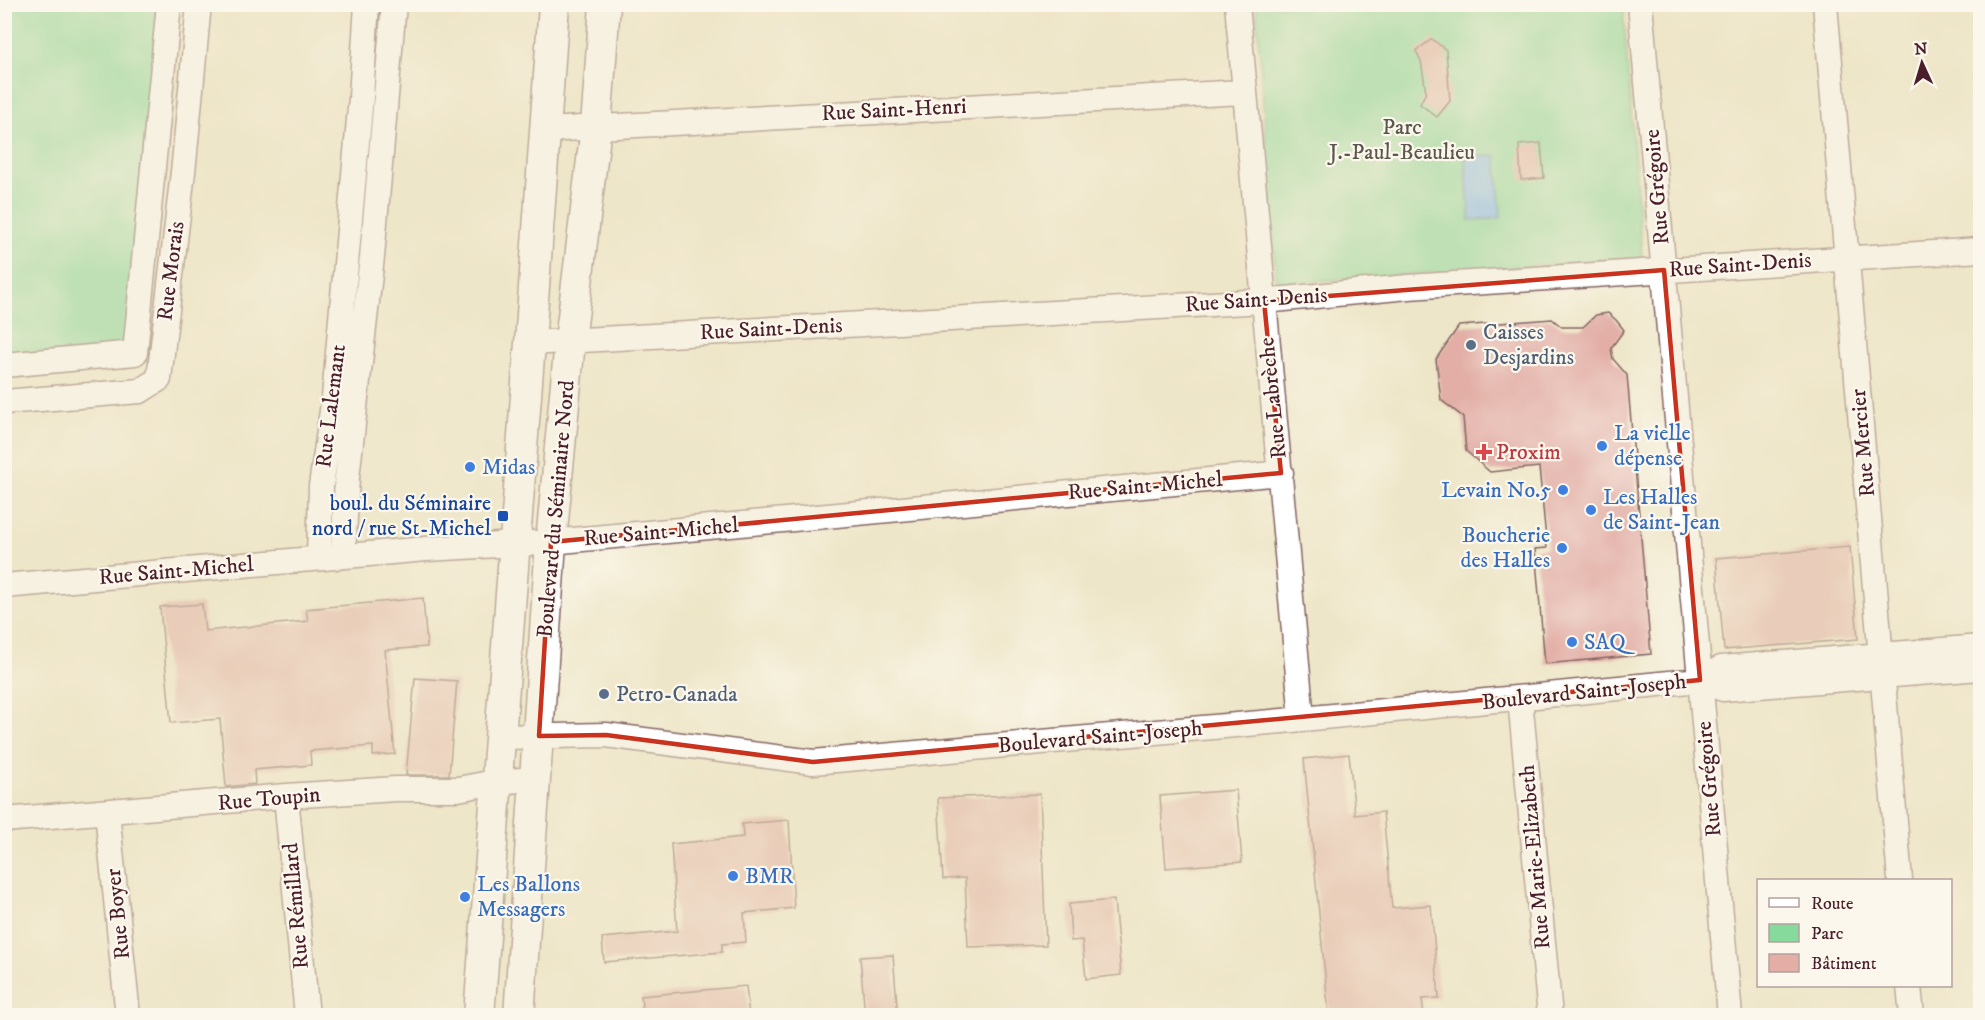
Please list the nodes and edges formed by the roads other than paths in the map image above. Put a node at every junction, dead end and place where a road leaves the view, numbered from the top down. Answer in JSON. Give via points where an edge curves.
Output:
{"nodes":[{"id":1,"x":169,"y":4,"type":"edge"},
{"id":2,"x":199,"y":4,"type":"edge"},
{"id":3,"x":367,"y":4,"type":"edge"},
{"id":4,"x":394,"y":4,"type":"edge"},
{"id":5,"x":554,"y":4,"type":"edge"},
{"id":6,"x":605,"y":4,"type":"edge"},
{"id":7,"x":1237,"y":4,"type":"edge"},
{"id":8,"x":1641,"y":4,"type":"edge"},
{"id":9,"x":1825,"y":4,"type":"edge"},
{"id":10,"x":1243,"y":92,"type":"junction"},
{"id":11,"x":361,"y":97,"type":"junction"},
{"id":12,"x":387,"y":101,"type":"junction"},
{"id":13,"x":596,"y":127,"type":"junction"},
{"id":14,"x":545,"y":130,"type":"junction"},
{"id":15,"x":153,"y":159,"type":"junction"},
{"id":16,"x":184,"y":163,"type":"junction"},
{"id":17,"x":1980,"y":250,"type":"edge"},
{"id":18,"x":347,"y":254,"type":"junction"},
{"id":19,"x":372,"y":257,"type":"junction"},
{"id":20,"x":1847,"y":258,"type":"junction"},
{"id":21,"x":1664,"y":270,"type":"junction"},
{"id":22,"x":1264,"y":301,"type":"junction"},
{"id":23,"x":570,"y":341,"type":"junction"},
{"id":24,"x":531,"y":344,"type":"junction"},
{"id":25,"x":135,"y":353,"type":"junction"},
{"id":26,"x":4,"y":365,"type":"edge"},
{"id":27,"x":159,"y":379,"type":"junction"},
{"id":28,"x":4,"y":402,"type":"edge"},
{"id":29,"x":1281,"y":473,"type":"junction"},
{"id":30,"x":551,"y":542,"type":"junction"},
{"id":31,"x":515,"y":544,"type":"junction"},
{"id":32,"x":343,"y":556,"type":"junction"},
{"id":33,"x":319,"y":558,"type":"junction"},
{"id":34,"x":4,"y":586,"type":"edge"},
{"id":35,"x":1980,"y":647,"type":"edge"},
{"id":36,"x":1882,"y":665,"type":"junction"},
{"id":37,"x":1980,"y":668,"type":"edge"},
{"id":38,"x":1700,"y":680,"type":"junction"},
{"id":39,"x":1520,"y":699,"type":"junction"},
{"id":40,"x":1302,"y":719,"type":"junction"},
{"id":41,"x":539,"y":736,"type":"junction"},
{"id":42,"x":500,"y":737,"type":"junction"},
{"id":43,"x":534,"y":779,"type":"junction"},
{"id":44,"x":495,"y":782,"type":"junction"},
{"id":45,"x":286,"y":796,"type":"junction"},
{"id":46,"x":107,"y":812,"type":"junction"},
{"id":47,"x":4,"y":820,"type":"edge"},
{"id":48,"x":1900,"y":879,"type":"edge"},
{"id":49,"x":1909,"y":987,"type":"edge"},
{"id":50,"x":128,"y":1016,"type":"edge"},
{"id":51,"x":307,"y":1016,"type":"edge"},
{"id":52,"x":478,"y":1016,"type":"edge"},
{"id":53,"x":519,"y":1016,"type":"edge"},
{"id":54,"x":1550,"y":1016,"type":"edge"},
{"id":55,"x":1730,"y":1016,"type":"edge"},
{"id":56,"x":1912,"y":1016,"type":"edge"}],
"edges":[{"from":1,"to":15,"type":"street","name":"Rue Morais"},
{"from":2,"to":16,"type":"street","name":"Rue Morais"},
{"from":3,"to":11,"type":"street","name":"Rue Lalemant"},
{"from":4,"to":12,"type":"street","name":"Rue Lalemant"},
{"from":5,"to":14,"type":"main road","name":"Boulevard du Séminaire Nord"},
{"from":6,"to":13,"type":"main road","name":"Boulevard du Séminaire Nord"},
{"from":7,"to":10,"type":"street","name":"Rue Labrèche"},
{"from":8,"to":21,"type":"street","name":"Rue Grégoire"},
{"from":9,"to":20,"type":"street","name":"Rue Mercier"},
{"from":10,"to":13,"type":"street","name":"Rue Saint-Henri"},
{"from":10,"to":22,"type":"street","name":"Rue Labrèche"},
{"from":11,"to":12,"type":"street"},
{"from":11,"to":18,"type":"street","name":"Rue Lalemant"},
{"from":12,"to":19,"type":"street","name":"Rue Lalemant"},
{"from":13,"to":14,"type":"street","name":"Rue Saint-Henri"},
{"from":13,"to":23,"type":"main road","name":"Boulevard du Séminaire Nord"},
{"from":14,"to":24,"type":"main road","name":"Boulevard du Séminaire Nord"},
{"from":15,"to":16,"type":"street"},
{"from":15,"to":25,"type":"street","name":"Rue Morais"},
{"from":16,"to":27,"type":"street","name":"Rue Morais"},
{"from":17,"to":20,"type":"street","name":"Rue Saint-Denis"},
{"from":18,"to":19,"type":"street"},
{"from":18,"to":33,"type":"street","name":"Rue Lalemant","via":[[334,397],[321,486]]},
{"from":19,"to":32,"type":"street","name":"Rue Lalemant","via":[[347,478]]},
{"from":20,"to":21,"type":"street","name":"Rue Saint-Denis"},
{"from":20,"to":36,"type":"street","name":"Rue Mercier"},
{"from":21,"to":22,"type":"street","name":"Rue Saint-Denis"},
{"from":21,"to":38,"type":"street","name":"Rue Grégoire"},
{"from":22,"to":23,"type":"street","name":"Rue Saint-Denis"},
{"from":22,"to":29,"type":"street","name":"Rue Labrèche"},
{"from":23,"to":24,"type":"street","name":"Rue Saint-Denis"},
{"from":23,"to":30,"type":"main road","name":"Boulevard du Séminaire Nord"},
{"from":24,"to":31,"type":"main road","name":"Boulevard du Séminaire Nord"},
{"from":25,"to":26,"type":"street"},
{"from":25,"to":27,"type":"street"},
{"from":27,"to":28,"type":"street","via":[[140,391]]},
{"from":29,"to":30,"type":"street","name":"Rue Saint-Michel"},
{"from":29,"to":40,"type":"street","name":"Rue Labrèche"},
{"from":30,"to":31,"type":"street","name":"Rue Saint-Michel"},
{"from":30,"to":41,"type":"main road","name":"Boulevard du Séminaire Nord"},
{"from":31,"to":32,"type":"street","name":"Rue Saint-Michel"},
{"from":31,"to":42,"type":"main road","name":"Boulevard du Séminaire Nord"},
{"from":32,"to":33,"type":"street","name":"Rue Saint-Michel"},
{"from":33,"to":34,"type":"street","name":"Rue Saint-Michel"},
{"from":35,"to":36,"type":"street","name":"Boulevard Saint-Joseph"},
{"from":36,"to":37,"type":"street","name":"Boulevard Saint-Joseph"},
{"from":36,"to":38,"type":"street","name":"Boulevard Saint-Joseph","via":[[1722,668]]},
{"from":36,"to":48,"type":"street","name":"Rue Mercier"},
{"from":38,"to":39,"type":"street","name":"Boulevard Saint-Joseph"},
{"from":38,"to":55,"type":"street","name":"Rue Grégoire"},
{"from":39,"to":40,"type":"street","name":"Boulevard Saint-Joseph"},
{"from":39,"to":54,"type":"street","name":"Rue Marie-Elizabeth"},
{"from":40,"to":41,"type":"street","name":"Boulevard Saint-Joseph","via":[[813,762],[606,735]]},
{"from":41,"to":42,"type":"street","name":"Boulevard Saint-Joseph"},
{"from":41,"to":43,"type":"main road","name":"Boulevard du Séminaire Nord"},
{"from":42,"to":44,"type":"main road","name":"Boulevard du Séminaire Nord"},
{"from":43,"to":44,"type":"street","name":"Rue Toupin"},
{"from":43,"to":53,"type":"main road","name":"Boulevard du Séminaire Nord"},
{"from":44,"to":45,"type":"street","name":"Rue Toupin","via":[[458,789]]},
{"from":44,"to":52,"type":"main road","name":"Boulevard du Séminaire Nord"},
{"from":45,"to":46,"type":"street","name":"Rue Toupin"},
{"from":45,"to":51,"type":"street","name":"Rue Rémillard"},
{"from":46,"to":47,"type":"street","name":"Rue Toupin"},
{"from":46,"to":50,"type":"street","name":"Rue Boyer"},
{"from":49,"to":56,"type":"street"}]}
